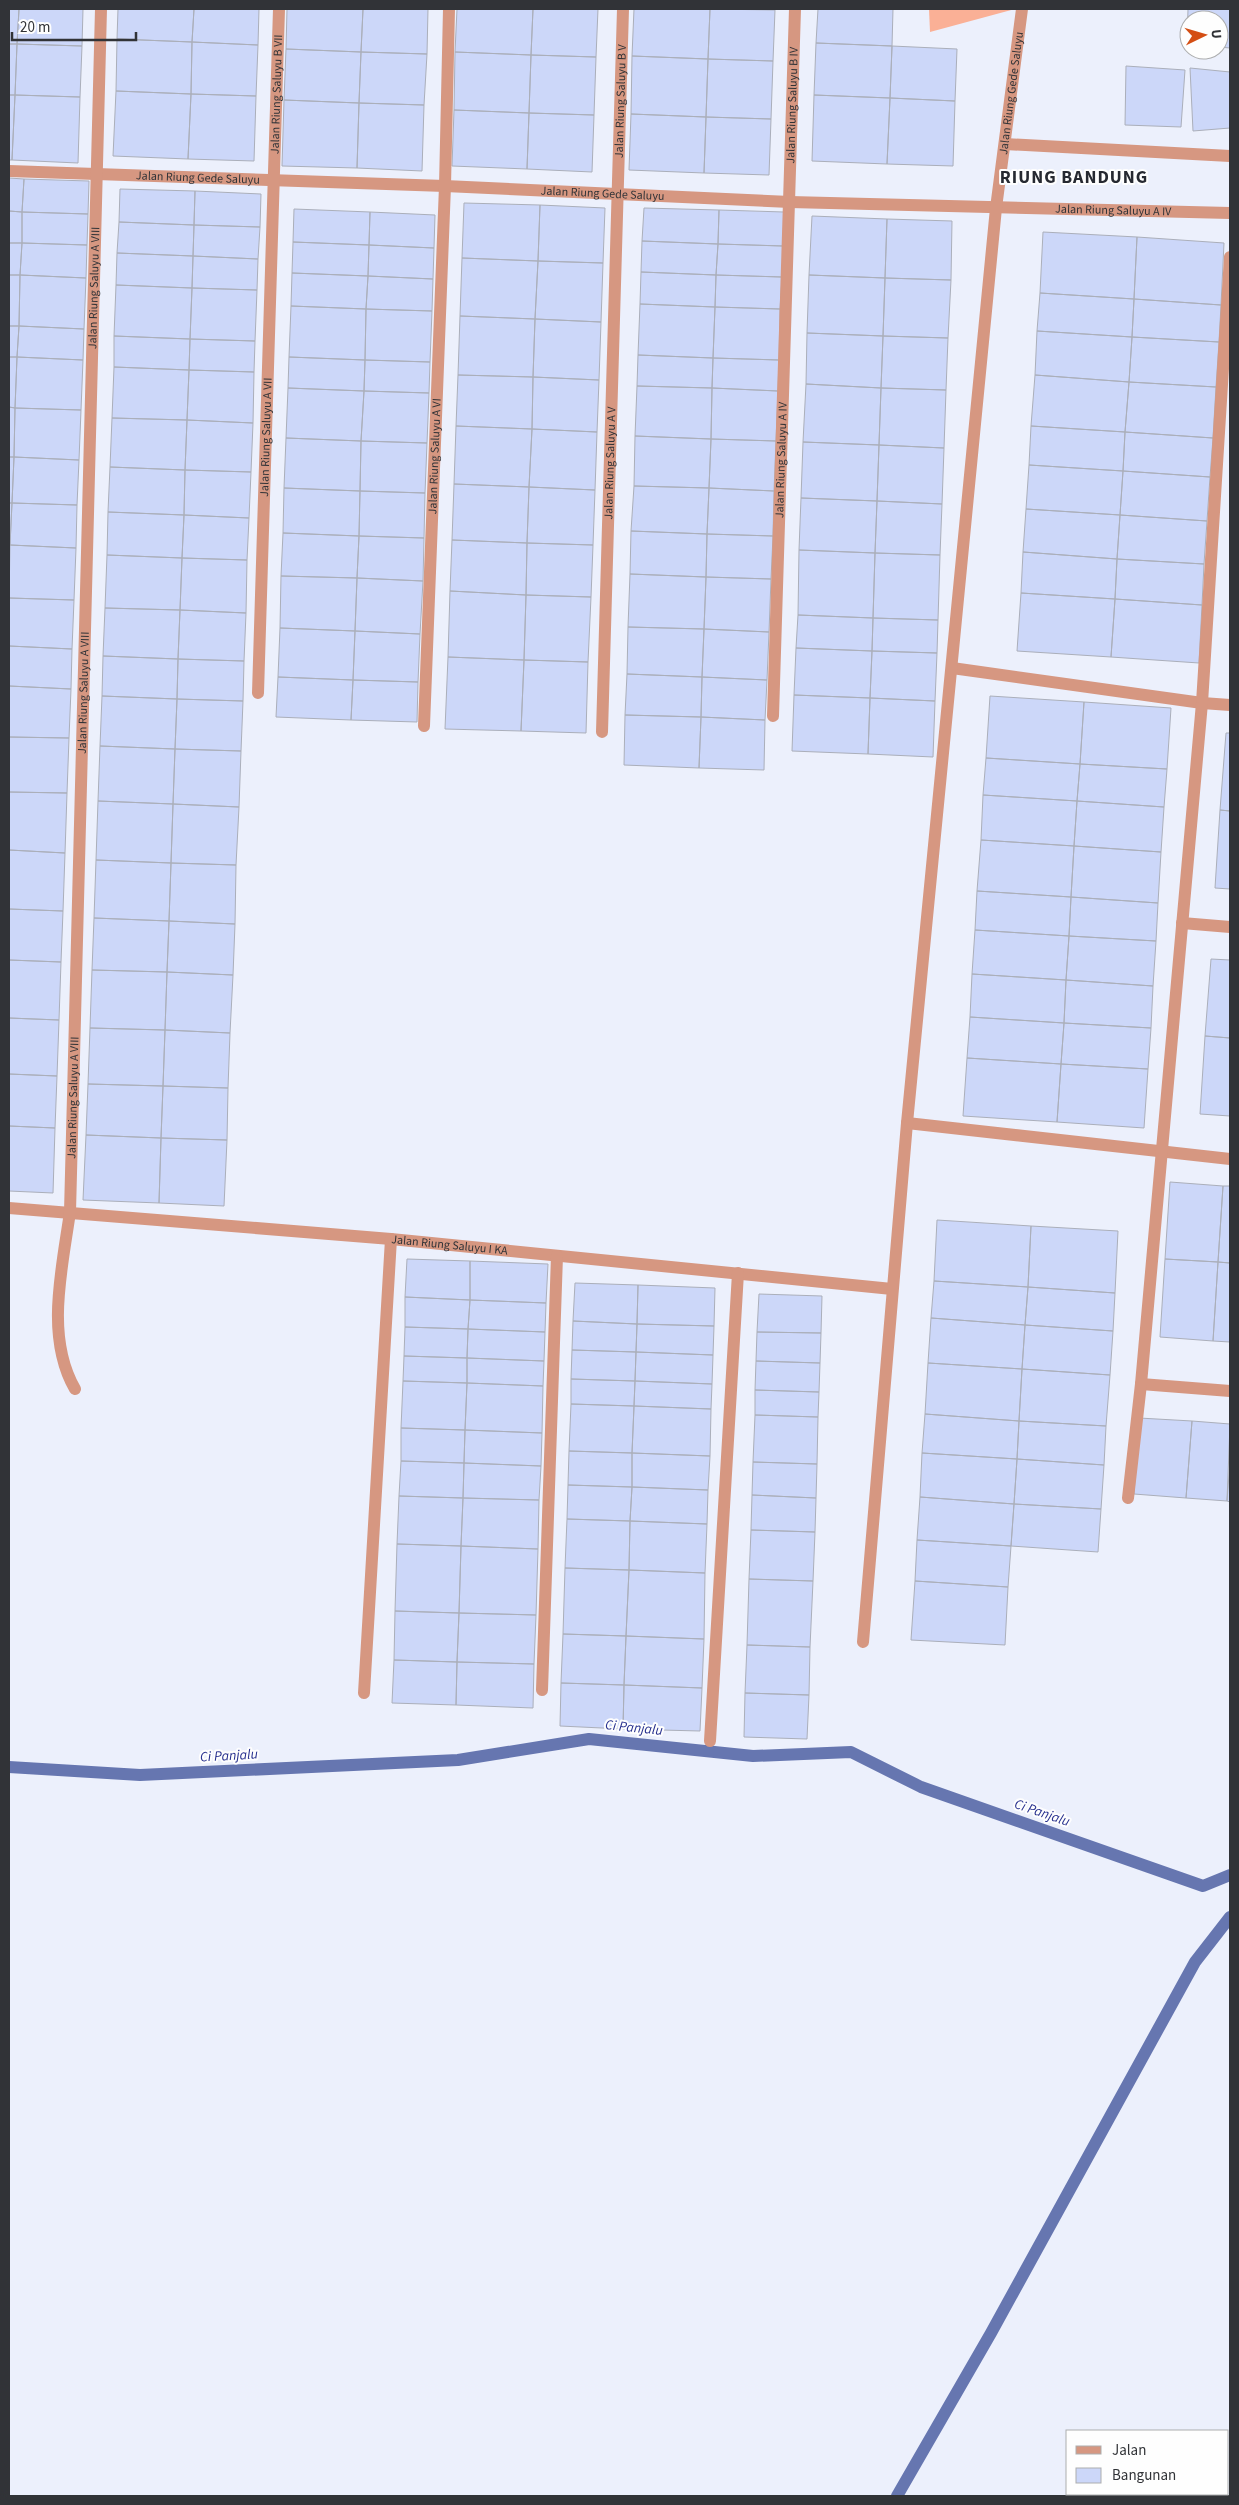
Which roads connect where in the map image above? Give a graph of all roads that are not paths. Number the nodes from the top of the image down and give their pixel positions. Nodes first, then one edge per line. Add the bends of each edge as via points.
1 (101, 9) edge
2 (279, 9) edge
3 (449, 9) edge
4 (623, 9) edge
5 (795, 9) edge
6 (1022, 9) edge
7 (1005, 144) junction
8 (1230, 156) edge
9 (9, 171) edge
10 (95, 174) junction
11 (275, 180) junction
12 (445, 186) junction
13 (618, 193) junction
14 (790, 202) junction
15 (996, 208) junction
16 (1230, 213) edge
17 (1230, 257) edge
18 (1224, 467) edge
19 (952, 668) junction
20 (258, 693) dead end
21 (1202, 703) junction
22 (1230, 704) edge
23 (774, 716) dead end
24 (424, 726) dead end
25 (602, 732) dead end
26 (1182, 923) junction
27 (1230, 926) edge
28 (907, 1123) junction
29 (1162, 1152) junction
30 (1230, 1160) edge
31 (9, 1208) edge
32 (70, 1212) junction
33 (391, 1239) junction
34 (557, 1256) junction
35 (738, 1274) junction
36 (892, 1289) junction
37 (1141, 1384) junction
38 (75, 1389) dead end
39 (1230, 1391) edge
40 (1128, 1498) dead end
41 (863, 1642) dead end
42 (542, 1690) dead end
43 (364, 1693) dead end
44 (710, 1741) dead end

1 - 10 street, Jalan Riung Saluyu A VIII
2 - 11 street, Jalan Riung Saluyu B VII
3 - 12 street
4 - 13 street, Jalan Riung Saluyu B V
5 - 14 street, Jalan Riung Saluyu B IV
6 - 7 street, Jalan Riung Gede Saluyu
7 - 8 street
7 - 15 street, Jalan Riung Gede Saluyu
9 - 10 street, Jalan Riung Gede Saluyu
10 - 11 street, Jalan Riung Gede Saluyu
10 - 32 street, Jalan Riung Saluyu A VIII
11 - 12 street, Jalan Riung Gede Saluyu
11 - 20 street, Jalan Riung Saluyu A VII
12 - 13 street, Jalan Riung Gede Saluyu
12 - 24 street, Jalan Riung Saluyu A VI
13 - 14 street, Jalan Riung Gede Saluyu
13 - 25 street, Jalan Riung Saluyu A V
14 - 15 street, Jalan Riung Gede Saluyu
14 - 23 street, Jalan Riung Saluyu A IV
15 - 16 street, Jalan Riung Saluyu A IV
15 - 19 street
17 - 18 street
18 - 21 street
19 - 21 street
19 - 28 street
21 - 22 street
21 - 26 street
26 - 27 street
26 - 29 street
28 - 29 street
28 - 36 street
29 - 30 street
29 - 37 street
31 - 32 street, Jalan Riung Saluyu I KA
32 - 33 street, Jalan Riung Saluyu I KA
32 - 38 street, Jalan Riung Saluyu A VIII via 59,1292 60,1353 65,1372
33 - 34 street, Jalan Riung Saluyu I KA
33 - 43 street
34 - 35 street, Jalan Riung Saluyu I KA
34 - 42 street
35 - 36 street, Jalan Riung Saluyu I KA
35 - 44 street
36 - 41 street
37 - 39 street
37 - 40 street

